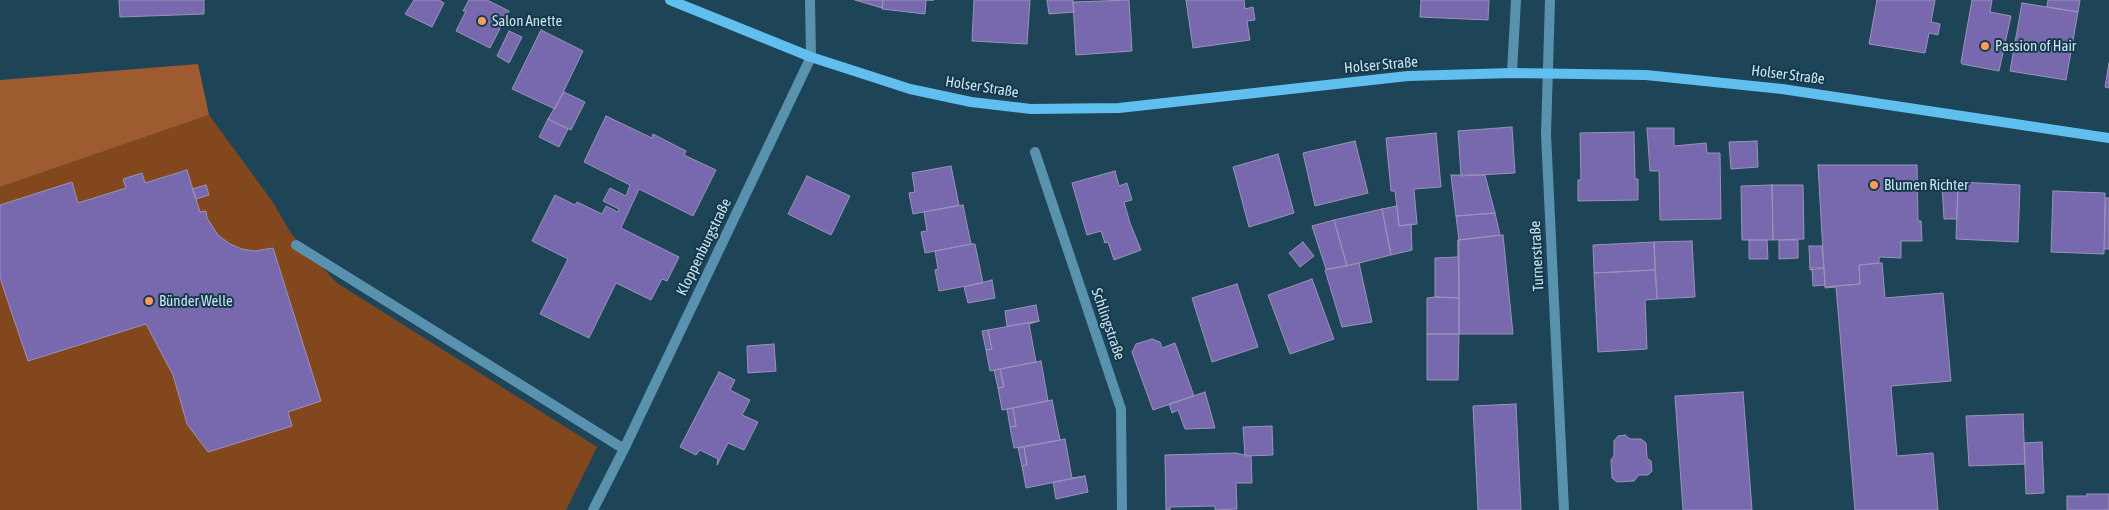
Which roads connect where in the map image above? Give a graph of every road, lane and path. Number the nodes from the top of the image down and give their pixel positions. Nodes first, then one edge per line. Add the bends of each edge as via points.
1 (670, 0) edge
2 (810, 0) edge
3 (1516, 0) edge
4 (1550, 0) edge
5 (811, 57) junction
6 (1512, 73) junction
7 (1547, 73) junction
8 (2109, 138) edge
9 (1035, 152) dead end
10 (296, 246) dead end
11 (624, 449) junction
12 (593, 510) edge
13 (1122, 510) edge
14 (1564, 510) edge

1 - 5 main road, Holser Straße
2 - 5 street
3 - 6 street
4 - 7 street, Turnerstraße
5 - 6 main road, Holser Straße via 910,89 971,102 1031,109 1119,108 1408,76
5 - 11 street, Kloppenburgstraße
6 - 7 main road, Holser Straße
7 - 8 main road, Holser Straße via 1646,75 1782,89
7 - 14 street, Turnerstraße via 1546,134
9 - 13 street, Schlingstraße via 1121,409
10 - 11 street
11 - 12 street, Kloppenburgstraße

